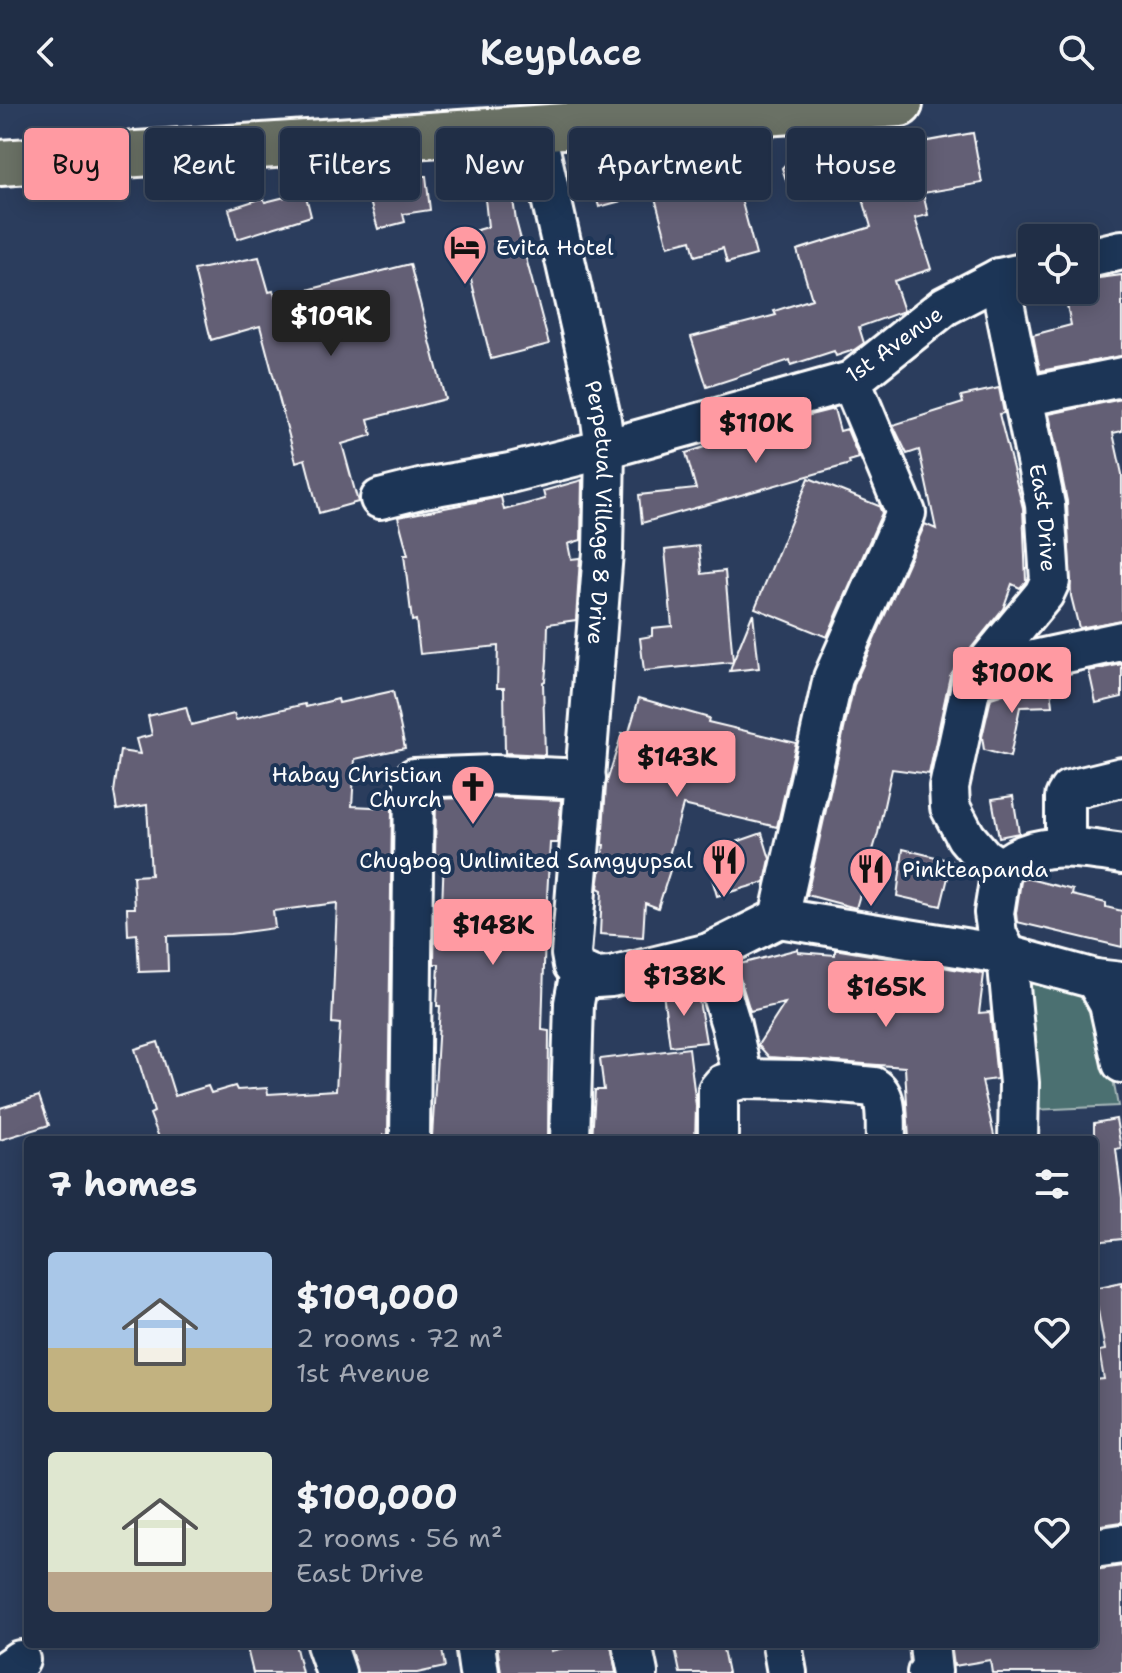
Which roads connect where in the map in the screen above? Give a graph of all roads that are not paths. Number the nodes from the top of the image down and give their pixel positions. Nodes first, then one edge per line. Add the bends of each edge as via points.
1 (900, 104) edge
2 (658, 112) edge
3 (535, 128) edge
4 (436, 134) edge
5 (0, 163) edge
6 (551, 200) edge
7 (1122, 250) edge
8 (1098, 256) edge
9 (1016, 275) edge
10 (1122, 377) edge
11 (851, 381) junction
12 (1023, 397) junction
13 (605, 449) junction
14 (380, 499) dead end
15 (1122, 641) edge
16 (972, 681) junction
17 (1122, 777) edge
18 (586, 779) junction
19 (1065, 846) junction
20 (1122, 854) edge
21 (1001, 869) junction
22 (779, 918) junction
23 (709, 953) junction
24 (1007, 955) junction
25 (580, 971) junction
26 (1108, 980) edge
27 (1122, 1063) edge
28 (743, 1079) junction
29 (410, 1136) edge
30 (570, 1136) edge
31 (718, 1136) edge
32 (886, 1136) edge
33 (1018, 1136) edge
34 (1122, 1544) edge
35 (1098, 1547) edge
36 (327, 1648) edge
37 (476, 1648) edge
38 (633, 1648) edge
39 (783, 1648) edge
40 (929, 1648) edge
41 (336, 1673) edge
42 (479, 1673) edge
43 (638, 1673) edge
44 (787, 1673) edge
45 (927, 1673) edge

1 - 2 main road
2 - 3 main road
4 - 5 main road
6 - 13 street, Perpetual Village 8 Drive
7 - 8 street
9 - 11 street, 1st Avenue via 945,306
9 - 12 street, East Drive
10 - 12 street
11 - 13 street, 1st Avenue
11 - 22 street via 906,513 833,678
12 - 16 street, East Drive via 1045,505 1050,581
13 - 14 street, 1st Avenue
13 - 18 street, Perpetual Village 8 Drive
15 - 16 street via 1029,661
16 - 21 street, East Drive via 953,760 950,807 974,847
17 - 19 street via 1069,790
18 - 25 street, Perpetual Village 8 Drive via 571,954
18 - 29 street via 414,778
19 - 20 street
19 - 21 street via 1025,853
21 - 24 street via 994,913
22 - 23 street
22 - 24 street
23 - 25 street via 611,977
23 - 28 street
24 - 26 street
24 - 33 street via 1019,1083
25 - 30 street, Perpetual Village 8 Drive via 574,1003
26 - 27 street
28 - 31 street via 718,1090
28 - 32 street via 874,1087 884,1099
34 - 35 street
36 - 41 street
37 - 42 street
38 - 43 street
39 - 44 street
40 - 45 street via 932,1672

